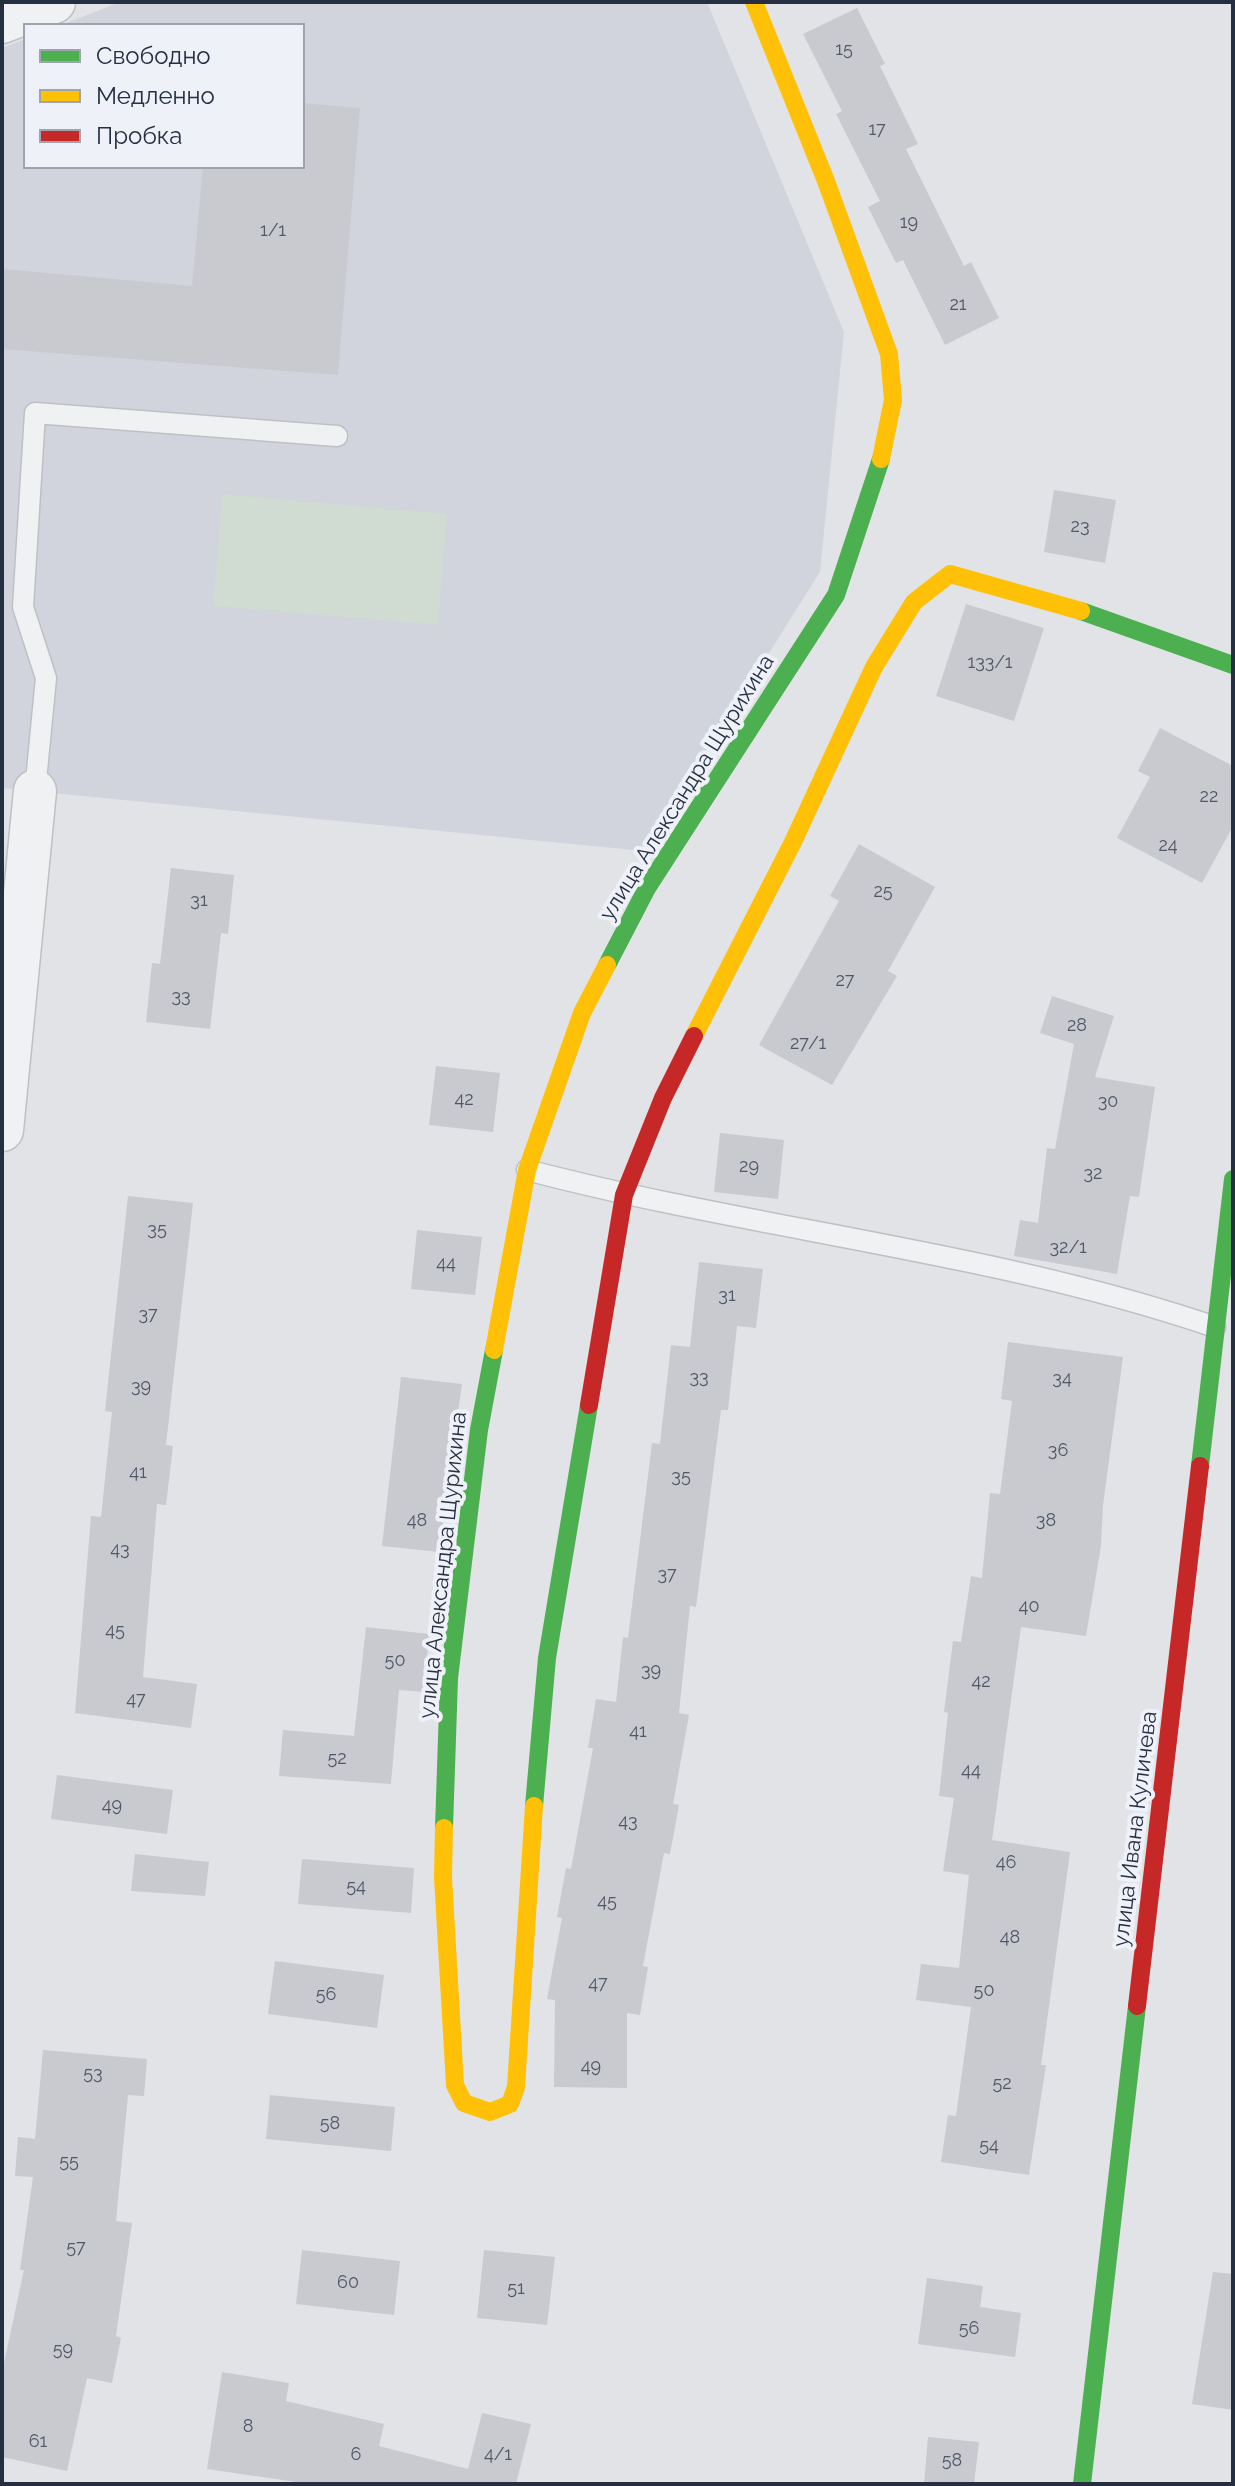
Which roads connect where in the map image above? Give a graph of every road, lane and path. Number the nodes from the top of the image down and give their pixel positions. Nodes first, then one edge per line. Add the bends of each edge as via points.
1 (54, 2) edge
2 (754, 2) edge
3 (2, 22) edge
4 (337, 436) dead end
5 (1233, 665) edge
6 (35, 791) joint
7 (4, 1081) edge
8 (2, 1130) edge
9 (527, 1170) junction
10 (1233, 1179) edge
11 (624, 1195) junction
12 (1224, 1328) edge
13 (1082, 2484) edge

1 - 3 street
2 - 9 street, улица Александра Щурихина via 889,354 893,400 877,480 836,595 647,888 582,1013
4 - 6 lane via 35,413 23,607 46,678
5 - 11 street, улица Александра Щурихина via 1079,610 950,574 914,602 874,667 793,842 663,1098
6 - 7 street
7 - 8 street
9 - 11 lane
9 - 11 street, улица Александра Щурихина via 479,1430 449,1678 443,1877 455,2085 464,2103 490,2112 510,2104 516,2087 547,1658
10 - 12 street, улица Ивана Куличева
11 - 12 lane via 1058,1279
12 - 13 street, улица Ивана Куличева

